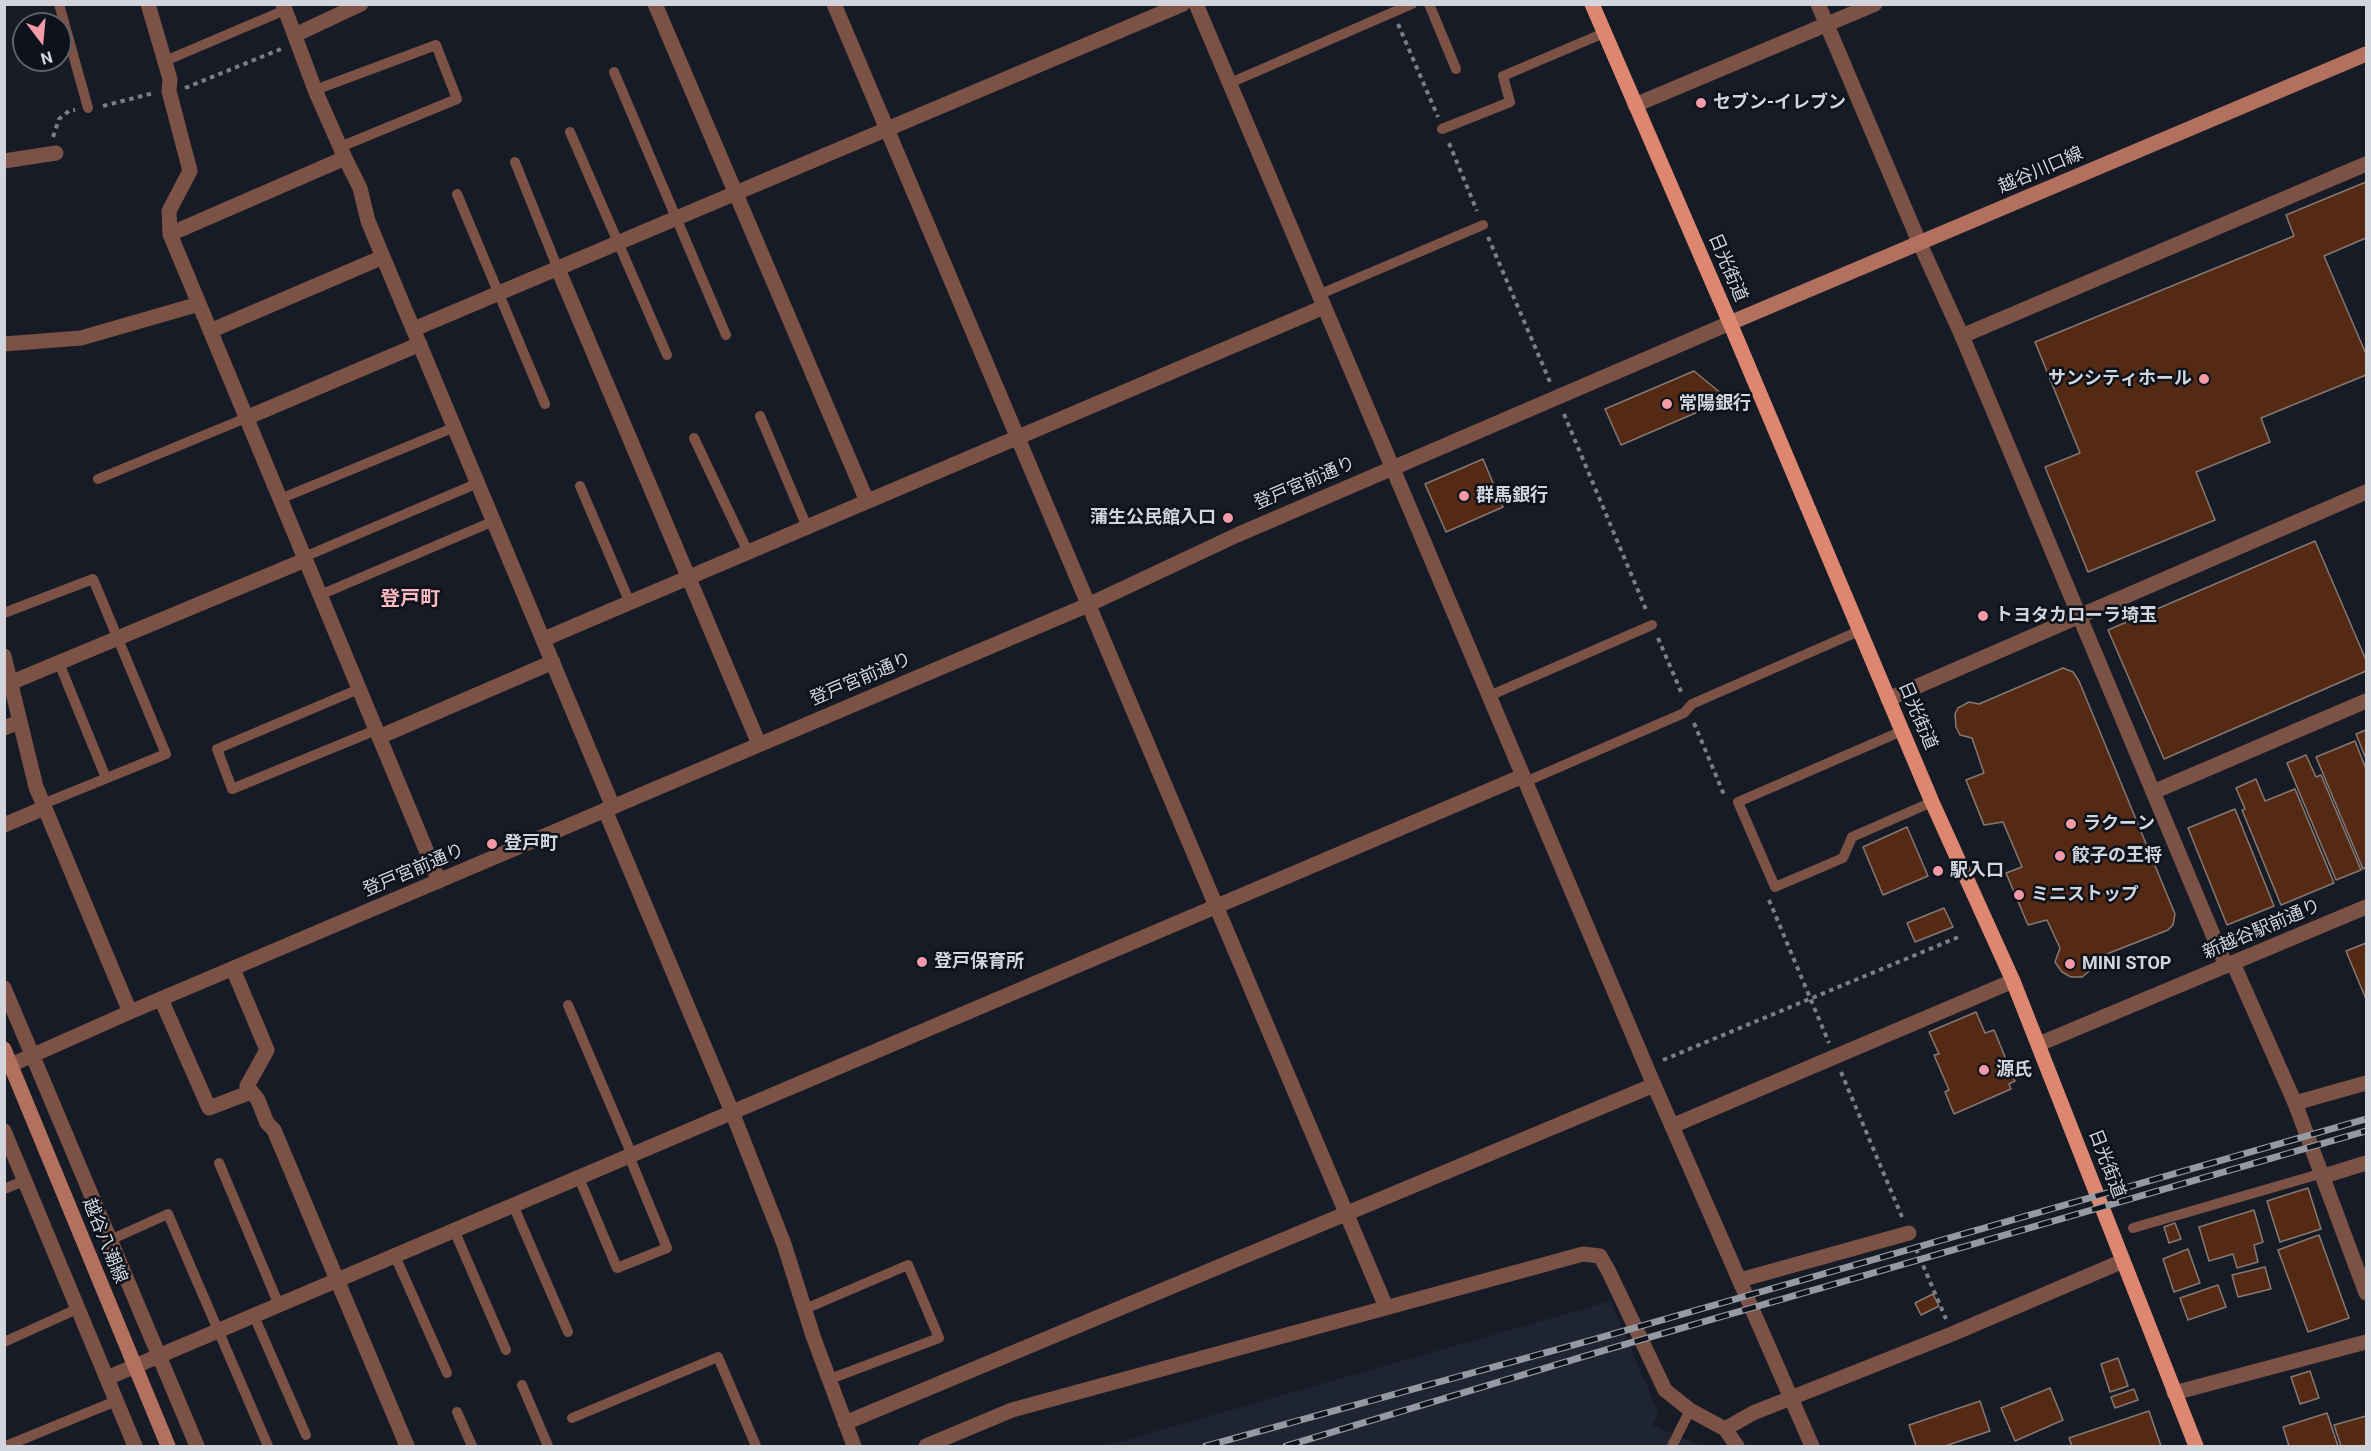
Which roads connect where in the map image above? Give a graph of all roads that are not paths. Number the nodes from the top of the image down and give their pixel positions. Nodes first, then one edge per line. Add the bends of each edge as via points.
1 (58, 4) edge
2 (148, 4) edge
3 (361, 4) edge
4 (655, 4) edge
5 (834, 4) edge
6 (1183, 4) edge
7 (1196, 4) edge
8 (1412, 4) edge
9 (1429, 4) edge
10 (1592, 4) edge
11 (1818, 4) edge
12 (1875, 4) edge
13 (284, 7) edge
14 (1826, 24) junction
15 (1604, 33) junction
16 (296, 34) junction
17 (2367, 54) edge
18 (165, 61) junction
19 (1456, 69) dead end
20 (614, 72) dead end
21 (1230, 83) junction
22 (315, 90) junction
23 (1635, 105) junction
24 (88, 108) dead end
25 (1443, 129) road end
26 (886, 130) junction
27 (570, 132) dead end
28 (56, 153) dead end
29 (342, 153) junction
30 (4, 161) edge
31 (515, 162) dead end
32 (2367, 164) edge
33 (457, 194) dead end
34 (735, 194) junction
35 (676, 219) junction
36 (1484, 225) road end
37 (170, 234) junction
38 (617, 244) junction
39 (1920, 244) junction
40 (382, 257) junction
41 (558, 269) junction
42 (499, 294) junction
43 (1321, 301) junction
44 (199, 304) junction
45 (1730, 323) junction
46 (210, 331) junction
47 (726, 335) dead end
48 (1962, 336) junction
49 (417, 337) junction
50 (4, 344) edge
51 (667, 356) dead end
52 (545, 404) dead end
53 (760, 416) dead end
54 (246, 418) junction
55 (455, 427) junction
56 (694, 438) dead end
57 (1017, 438) junction
58 (1393, 468) junction
59 (98, 479) dead end
60 (478, 483) junction
61 (580, 486) dead end
62 (2367, 492) edge
63 (280, 499) junction
64 (867, 501) junction
65 (494, 521) junction
66 (807, 527) junction
67 (748, 552) junction
68 (305, 559) junction
69 (688, 578) junction
70 (320, 595) junction
71 (630, 603) junction
72 (1088, 605) junction
73 (4, 613) edge
74 (2080, 617) junction
75 (1652, 625) dead end
76 (1859, 631) junction
77 (117, 639) junction
78 (544, 639) junction
79 (4, 656) edge
80 (553, 662) junction
81 (59, 663) junction
82 (10, 683) junction
83 (359, 689) junction
84 (1489, 696) junction
85 (1888, 699) junction
86 (2367, 701) edge
87 (12, 725) edge
88 (1902, 731) junction
89 (377, 734) junction
90 (759, 744) junction
91 (106, 778) junction
92 (1524, 779) junction
93 (2152, 792) junction
94 (1932, 802) junction
95 (44, 806) junction
96 (609, 809) junction
97 (4, 825) edge
98 (439, 881) junction
99 (1216, 906) junction
100 (2367, 907) edge
101 (2230, 965) junction
102 (233, 969) junction
103 (2013, 981) junction
104 (4, 988) edge
105 (162, 999) junction
106 (568, 1005) dead end
107 (130, 1012) junction
108 (2038, 1044) junction
109 (4, 1049) edge
110 (33, 1055) junction
111 (4, 1068) edge
112 (2367, 1083) edge
113 (1654, 1085) junction
114 (251, 1092) junction
115 (2295, 1103) junction
116 (732, 1112) junction
117 (1672, 1126) junction
118 (4, 1131) edge
119 (630, 1156) junction
120 (219, 1163) dead end
121 (2367, 1163) edge
122 (2323, 1175) junction
123 (579, 1178) junction
124 (24, 1181) junction
125 (4, 1189) edge
126 (513, 1205) junction
127 (1346, 1213) junction
128 (2133, 1228) dead end
129 (454, 1230) junction
130 (1909, 1233) dead end
131 (110, 1240) junction
132 (395, 1256) junction
133 (2123, 1262) junction
134 (337, 1280) junction
135 (1740, 1280) junction
136 (2367, 1293) edge
137 (279, 1305) junction
138 (1386, 1307) junction
139 (77, 1309) junction
140 (805, 1309) junction
141 (254, 1316) junction
142 (218, 1331) junction
143 (568, 1332) dead end
144 (4, 1342) edge
145 (2367, 1342) edge
146 (506, 1350) dead end
147 (158, 1356) junction
148 (447, 1373) dead end
149 (107, 1378) junction
150 (831, 1379) junction
151 (522, 1385) dead end
152 (2174, 1393) junction
153 (1792, 1398) junction
154 (116, 1401) junction
155 (1690, 1410) junction
156 (457, 1412) dead end
157 (572, 1418) dead end
158 (845, 1423) junction
159 (1725, 1429) junction
160 (306, 1435) dead end
161 (6, 1446) edge
162 (135, 1446) edge
163 (168, 1446) edge
164 (197, 1446) edge
165 (268, 1446) edge
166 (407, 1446) edge
167 (472, 1446) edge
168 (548, 1446) edge
169 (756, 1446) edge
170 (854, 1446) edge
171 (926, 1446) edge
172 (1672, 1446) edge
173 (1737, 1446) edge
174 (1812, 1446) edge
175 (2196, 1446) edge

1 - 24 lane
2 - 18 street
3 - 16 street
4 - 34 street
5 - 26 street
6 - 26 street
7 - 21 street
8 - 21 lane
9 - 19 lane
10 - 15 main road, 日光街道
11 - 14 street
12 - 14 street
13 - 16 street
13 - 18 lane
14 - 23 street
14 - 39 street
15 - 23 main road, 日光街道
15 - 25 lane via 1503,76 1510,102
16 - 22 street
17 - 39 main road, 越谷川口線
18 - 37 street via 190,171 169,211
20 - 35 lane
21 - 43 street
22 - 29 street
22 - 29 lane via 436,45 457,99
23 - 45 main road, 日光街道
26 - 34 street
26 - 57 street
27 - 38 lane
28 - 30 street
29 - 37 street
29 - 40 street via 360,188
31 - 41 lane
32 - 48 street
33 - 42 lane
34 - 35 street
34 - 64 street
35 - 38 street
35 - 47 lane
36 - 43 lane
37 - 44 street
38 - 41 street
38 - 51 lane
39 - 45 main road, 越谷川口線
39 - 48 street
40 - 46 street
40 - 49 street
41 - 42 street
41 - 69 street
42 - 49 street
42 - 52 lane
43 - 57 street
43 - 58 street
44 - 46 street
44 - 50 street via 81,338
45 - 58 street, 登戸宮前通り
45 - 76 main road, 日光街道
46 - 54 street
48 - 74 street
49 - 54 street
49 - 55 street
53 - 66 lane
54 - 59 lane
54 - 63 street
55 - 60 street
55 - 63 lane
56 - 67 lane
57 - 64 street
57 - 72 street
58 - 72 street, 登戸宮前通り via 1161,568
58 - 84 street
60 - 65 street
60 - 68 lane
61 - 71 lane
62 - 74 street
63 - 68 street
64 - 66 street
65 - 70 lane
65 - 78 street
66 - 67 street
67 - 69 street
68 - 70 street
68 - 77 street
69 - 71 street
69 - 90 street
70 - 83 street
71 - 78 street
72 - 90 street, 登戸宮前通り
72 - 99 street
73 - 77 lane via 93,579
74 - 85 street
74 - 93 street
75 - 84 lane
76 - 85 main road, 日光街道
76 - 92 lane via 1692,704 1684,713
77 - 81 street
77 - 91 lane via 166,753
78 - 80 street
79 - 82 street
80 - 89 street
80 - 96 street
81 - 82 street
81 - 91 lane
82 - 87 street
83 - 89 street
83 - 89 lane via 217,749 231,789
84 - 92 street
85 - 88 main road, 日光街道
86 - 93 street
87 - 95 street
88 - 94 main road, 日光街道
88 - 94 lane via 1738,802 1775,887 1843,858 1852,837
89 - 98 street
90 - 96 street, 登戸宮前通り
91 - 95 lane
92 - 99 street
92 - 113 street
93 - 101 street
94 - 103 main road, 日光街道
95 - 97 street
95 - 107 street
96 - 98 street, 登戸宮前通り
96 - 116 street
98 - 102 street, 登戸宮前通り
99 - 116 street
99 - 127 street
100 - 101 street, 新越谷駅前通り
101 - 108 street, 新越谷駅前通り
101 - 115 street
102 - 105 street, 登戸宮前通り
102 - 114 street via 267,1050 247,1086
103 - 108 main road, 日光街道
103 - 117 street
104 - 110 street
105 - 107 street, 登戸宮前通り
105 - 114 street via 209,1108
106 - 119 lane
107 - 110 street, 登戸宮前通り
108 - 133 main road, 日光街道
109 - 163 main road, 越谷八潮線, bridge
110 - 111 street, 登戸宮前通り
110 - 131 street
112 - 115 street
113 - 117 street
113 - 127 street
114 - 134 street via 274,1130
115 - 122 street
116 - 119 street
116 - 140 street
117 - 135 street
118 - 124 street
119 - 123 street
119 - 123 lane via 667,1248 617,1268
120 - 137 lane
121 - 122 street
122 - 128 lane
122 - 136 street
123 - 126 street
124 - 125 lane
124 - 139 street
126 - 129 street
126 - 143 lane
127 - 138 street
127 - 158 street
129 - 132 street
129 - 146 lane
130 - 135 street
131 - 142 lane via 168,1214
131 - 147 street
132 - 134 street
132 - 148 lane
133 - 152 main road, 日光街道
133 - 153 street
134 - 137 street
134 - 166 street
135 - 153 street
137 - 141 street
138 - 155 street via 1583,1254 1600,1256 1665,1390
138 - 171 street via 1012,1410
139 - 144 lane
139 - 149 street
140 - 150 street
140 - 150 lane via 908,1265 939,1338
141 - 142 street
141 - 160 lane
142 - 147 street
142 - 165 lane
145 - 152 street
147 - 149 street
147 - 164 street
149 - 154 street
150 - 158 street
151 - 168 lane
152 - 175 main road, 日光街道
153 - 159 street
153 - 174 street
154 - 161 lane
154 - 162 street
155 - 159 street
155 - 172 lane
156 - 167 lane
157 - 169 lane via 718,1357
158 - 170 street
159 - 173 street

